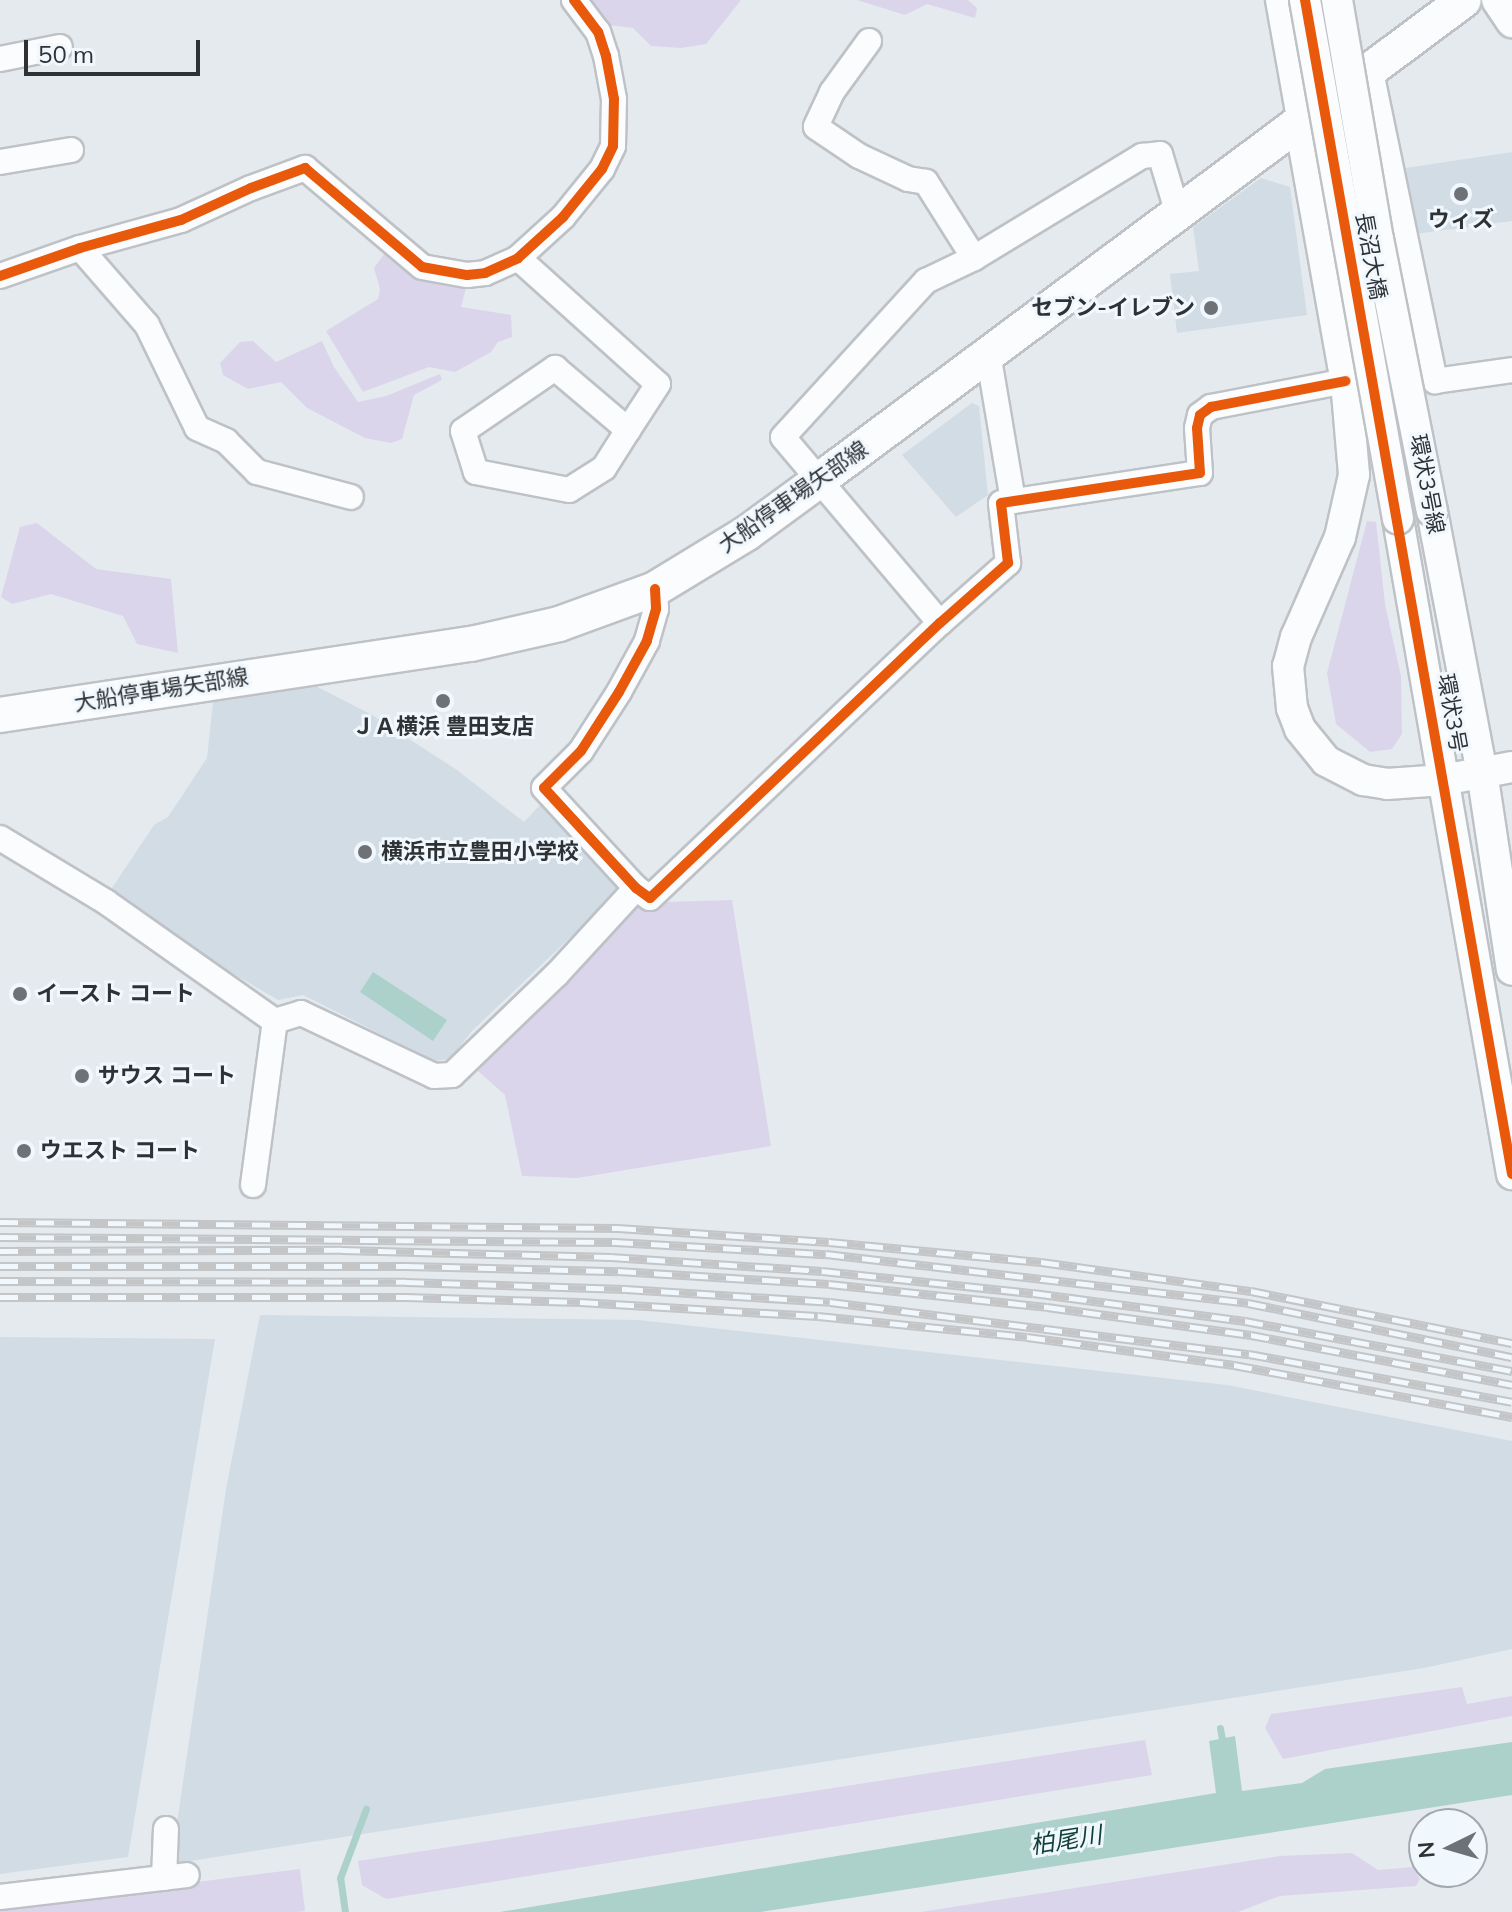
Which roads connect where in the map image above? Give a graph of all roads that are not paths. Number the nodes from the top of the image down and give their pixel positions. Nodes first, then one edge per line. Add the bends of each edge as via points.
1 (574, 0) edge
2 (1278, 0) edge
3 (1305, 0) edge
4 (1337, 0) edge
5 (1464, 0) edge
6 (1497, 0) edge
7 (1512, 22) edge
8 (869, 41) dead end
9 (60, 47) dead end
10 (0, 59) edge
11 (1370, 67) junction
12 (1300, 124) junction
13 (71, 150) dead end
14 (0, 162) edge
15 (1178, 214) junction
16 (80, 248) junction
17 (518, 258) junction
18 (974, 258) junction
19 (0, 276) edge
20 (988, 353) junction
21 (1512, 370) edge
22 (1346, 381) junction
23 (628, 430) junction
24 (818, 481) junction
25 (351, 497) dead end
26 (1013, 501) junction
27 (1398, 519) joint
28 (655, 589) junction
29 (940, 623) junction
30 (0, 715) edge
31 (1497, 769) edge
32 (1443, 780) junction
33 (0, 838) edge
34 (636, 888) junction
35 (1512, 970) edge
36 (275, 1021) junction
37 (1512, 1174) edge
38 (253, 1185) dead end
39 (166, 1829) dead end
40 (0, 1897) edge

1 - 17 street via 598,32 606,56 614,99 613,146 602,169 563,217
2 - 12 street
3 - 27 street, 長沼大橋, bridge
4 - 31 street, 環状3号線, bridge via 1432,511
5 - 11 main road, 大船停車場矢部線
6 - 7 street
8 - 18 street via 832,92 816,127 859,156 926,182
9 - 10 street
11 - 12 main road, 大船停車場矢部線
11 - 21 street via 1435,381
12 - 15 main road, 大船停車場矢部線
12 - 22 street
13 - 14 street
15 - 18 street via 1160,154 1142,156
15 - 20 main road, 大船停車場矢部線
16 - 17 street via 181,220 305,168 422,267 467,275
16 - 19 street
16 - 25 street via 147,325 197,428 226,441 257,472
17 - 23 street via 658,384
18 - 24 street via 926,281 783,437
20 - 24 main road, 大船停車場矢部線
20 - 26 street
22 - 26 street via 1211,407 1200,415 1197,428 1200,473
22 - 32 street via 1353,442 1349,507 1296,637 1288,666 1292,708 1309,743 1343,773 1387,784
23 - 23 street via 604,468 569,490 476,472 463,431 555,368
24 - 28 main road, 大船停車場矢部線 via 747,533
24 - 29 street
26 - 29 street via 1001,503 1008,563
27 - 32 street, 環状3号
28 - 30 main road, 大船停車場矢部線 via 559,624 471,644
28 - 34 street via 656,609 647,641 619,692 581,751 544,788
29 - 34 street via 650,898
31 - 32 street
31 - 35 street, 環状3号線
32 - 37 street, 環状3号
33 - 36 street via 106,902
34 - 36 street via 557,974 452,1075 434,1076 301,1013
36 - 38 street
39 - 40 street via 176,1877

